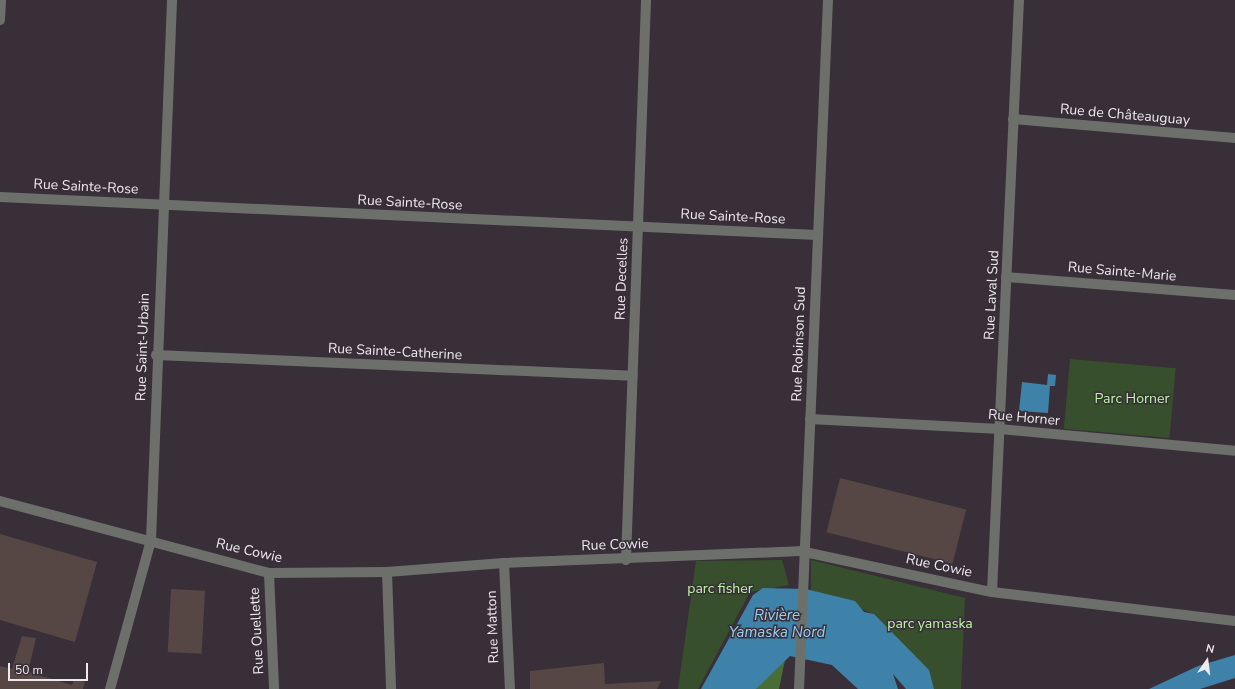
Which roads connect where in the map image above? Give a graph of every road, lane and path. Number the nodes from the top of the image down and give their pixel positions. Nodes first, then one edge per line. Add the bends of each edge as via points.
1 (1, 0) edge
2 (172, 0) edge
3 (646, 0) edge
4 (828, 0) edge
5 (1018, 0) edge
6 (0, 20) edge
7 (1013, 119) junction
8 (1235, 138) edge
9 (0, 197) edge
10 (163, 206) junction
11 (638, 227) junction
12 (818, 235) junction
13 (1006, 277) junction
14 (1235, 295) edge
15 (156, 355) junction
16 (633, 376) junction
17 (810, 419) junction
18 (1000, 430) junction
19 (1235, 451) edge
20 (0, 501) edge
21 (151, 540) junction
22 (804, 551) junction
23 (626, 560) junction
24 (504, 563) junction
25 (269, 572) junction
26 (387, 572) junction
27 (992, 592) junction
28 (1235, 621) edge
29 (110, 689) edge
30 (274, 689) edge
31 (391, 689) edge
32 (510, 689) edge
33 (798, 689) edge

1 - 6 street
2 - 10 street, Rue Saint-Urbain
3 - 11 street, Rue Decelles
4 - 12 street, Rue Robinson Sud
5 - 7 street, Rue Laval Sud
7 - 8 street, Rue de Châteauguay
7 - 13 street, Rue Laval Sud
9 - 10 street, Rue Sainte-Rose
10 - 11 street, Rue Sainte-Rose
10 - 15 street, Rue Saint-Urbain
11 - 12 street, Rue Sainte-Rose
11 - 16 street, Rue Decelles
12 - 17 street, Rue Robinson Sud
13 - 14 street, Rue Sainte-Marie
13 - 18 street, Rue Laval Sud
15 - 16 street, Rue Sainte-Catherine
15 - 21 street, Rue Saint-Urbain
16 - 23 street, Rue Decelles
17 - 18 street, Rue Horner
17 - 22 street, Rue Robinson Sud
18 - 19 street, Rue Horner
18 - 27 street, Rue Laval Sud
20 - 21 street, Rue Cowie
21 - 25 street, Rue Cowie
21 - 29 street, Rue Saint-Urbain
22 - 23 street, Rue Cowie via 777,550
22 - 27 street, Rue Cowie
22 - 33 street, Rue Robinson Sud
23 - 24 street, Rue Cowie
24 - 26 street, Rue Cowie
24 - 32 street, Rue Matton
25 - 26 street, Rue Cowie
25 - 30 street, Rue Ouellette
26 - 31 street
27 - 28 street, Rue Cowie

